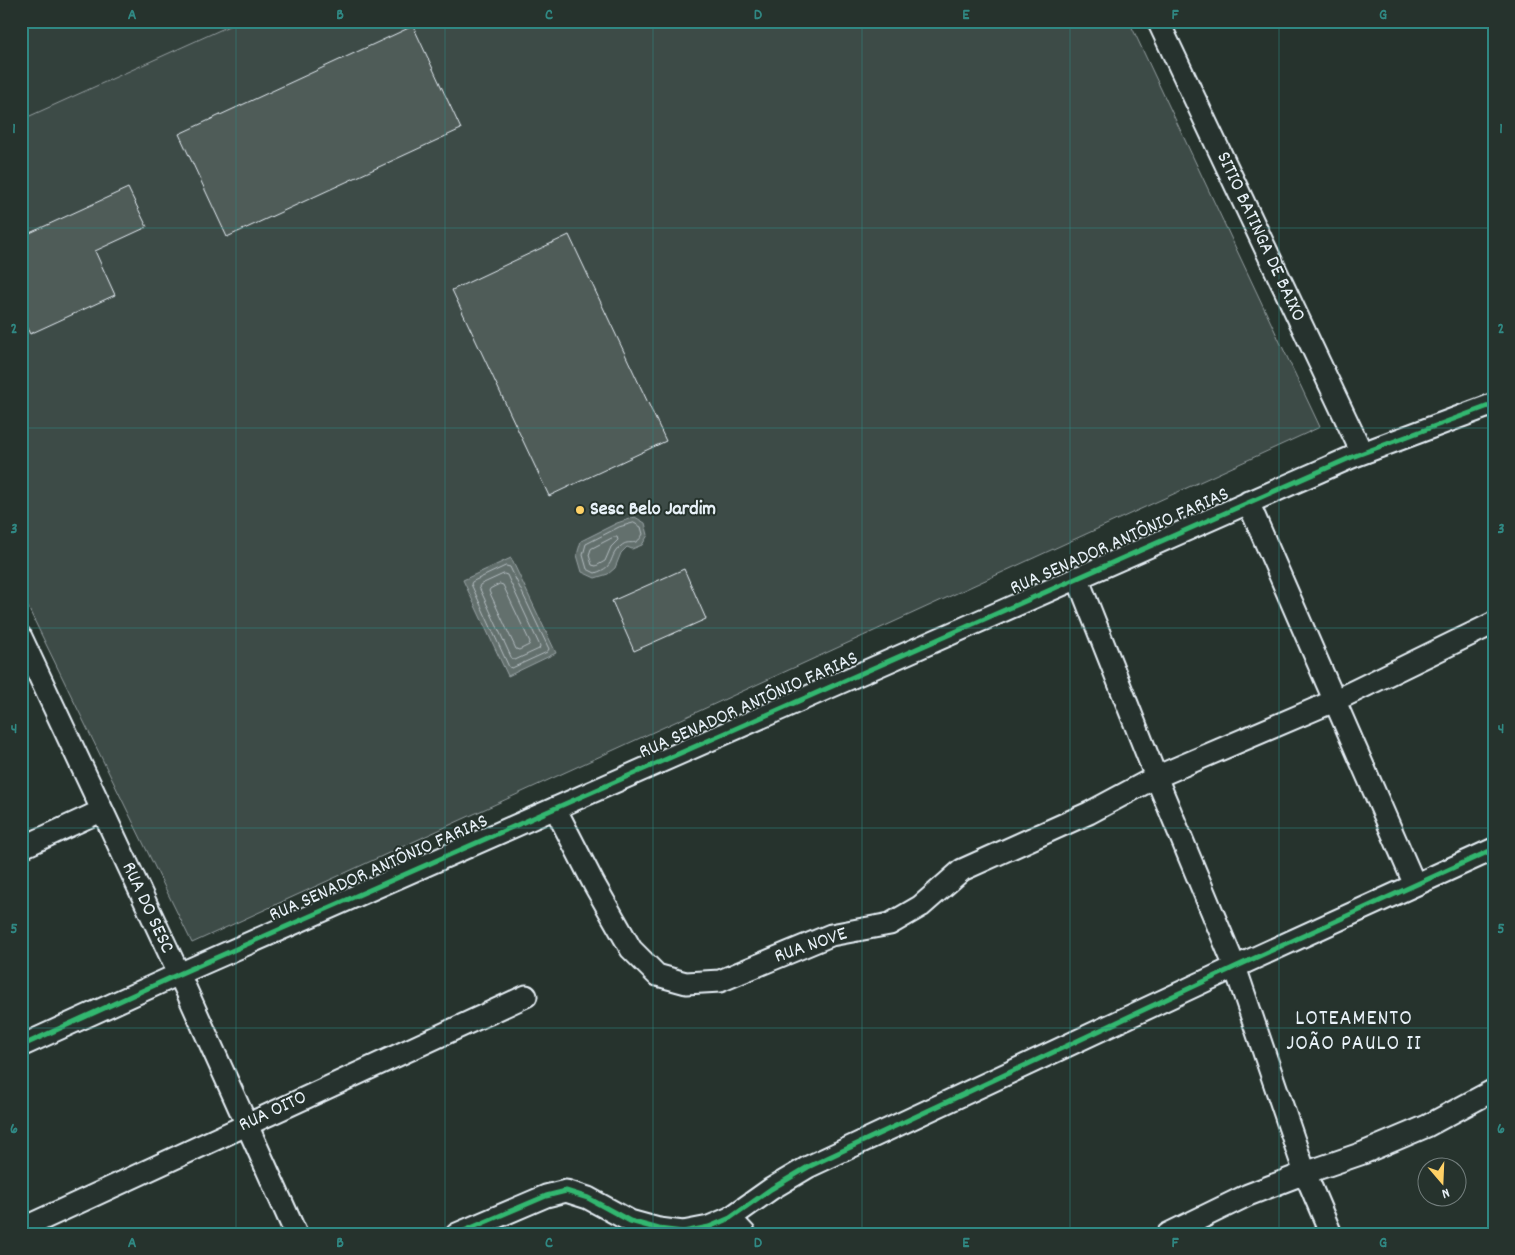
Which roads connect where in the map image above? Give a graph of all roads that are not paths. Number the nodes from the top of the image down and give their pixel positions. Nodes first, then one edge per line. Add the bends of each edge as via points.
1 (1158, 21) edge
2 (1494, 404) edge
3 (1362, 453) junction
4 (1248, 502) junction
5 (1077, 577) junction
6 (1494, 623) edge
7 (24, 650) edge
8 (1334, 701) junction
9 (1156, 777) junction
10 (555, 808) junction
11 (102, 810) junction
12 (21, 848) edge
13 (1494, 849) edge
14 (1415, 885) junction
15 (1235, 967) junction
16 (179, 974) junction
17 (526, 996) dead end
18 (21, 1046) edge
19 (1494, 1090) edge
20 (246, 1124) junction
21 (1306, 1173) junction
22 (730, 1218) junction
23 (21, 1229) edge
24 (296, 1234) edge
25 (457, 1234) edge
26 (744, 1234) edge
27 (1168, 1234) edge
28 (1331, 1234) edge

1 - 3 street, SITIO BATINGA DE BAIXO
2 - 3 street, RUA SENADOR ANTÔNIO FARIAS
3 - 4 street, RUA SENADOR ANTÔNIO FARIAS
4 - 5 street, RUA SENADOR ANTÔNIO FARIAS
4 - 8 street
5 - 9 street
5 - 10 street, RUA SENADOR ANTÔNIO FARIAS
6 - 8 street, RUA NOVE
7 - 11 street, RUA DO SESC
8 - 9 street, RUA NOVE
8 - 14 street
9 - 10 street, RUA NOVE via 1089,813 962,870 921,906 890,924 831,935 720,981 686,983 657,975 631,949
9 - 15 street
10 - 16 street, RUA SENADOR ANTÔNIO FARIAS
11 - 12 street
11 - 16 street, RUA DO SESC
13 - 14 street
14 - 15 street
15 - 21 street
15 - 22 street via 808,1167
16 - 18 street, RUA SENADOR ANTÔNIO FARIAS
16 - 20 street, RUA DO SESC
17 - 20 street, RUA OITO
19 - 21 street via 1427,1126 1363,1154
20 - 23 street, RUA OITO
20 - 24 street, RUA DO SESC
21 - 27 street via 1248,1195
21 - 28 street
22 - 25 street via 709,1228 684,1232 659,1229 630,1221 588,1198 566,1192 546,1196
22 - 26 street

